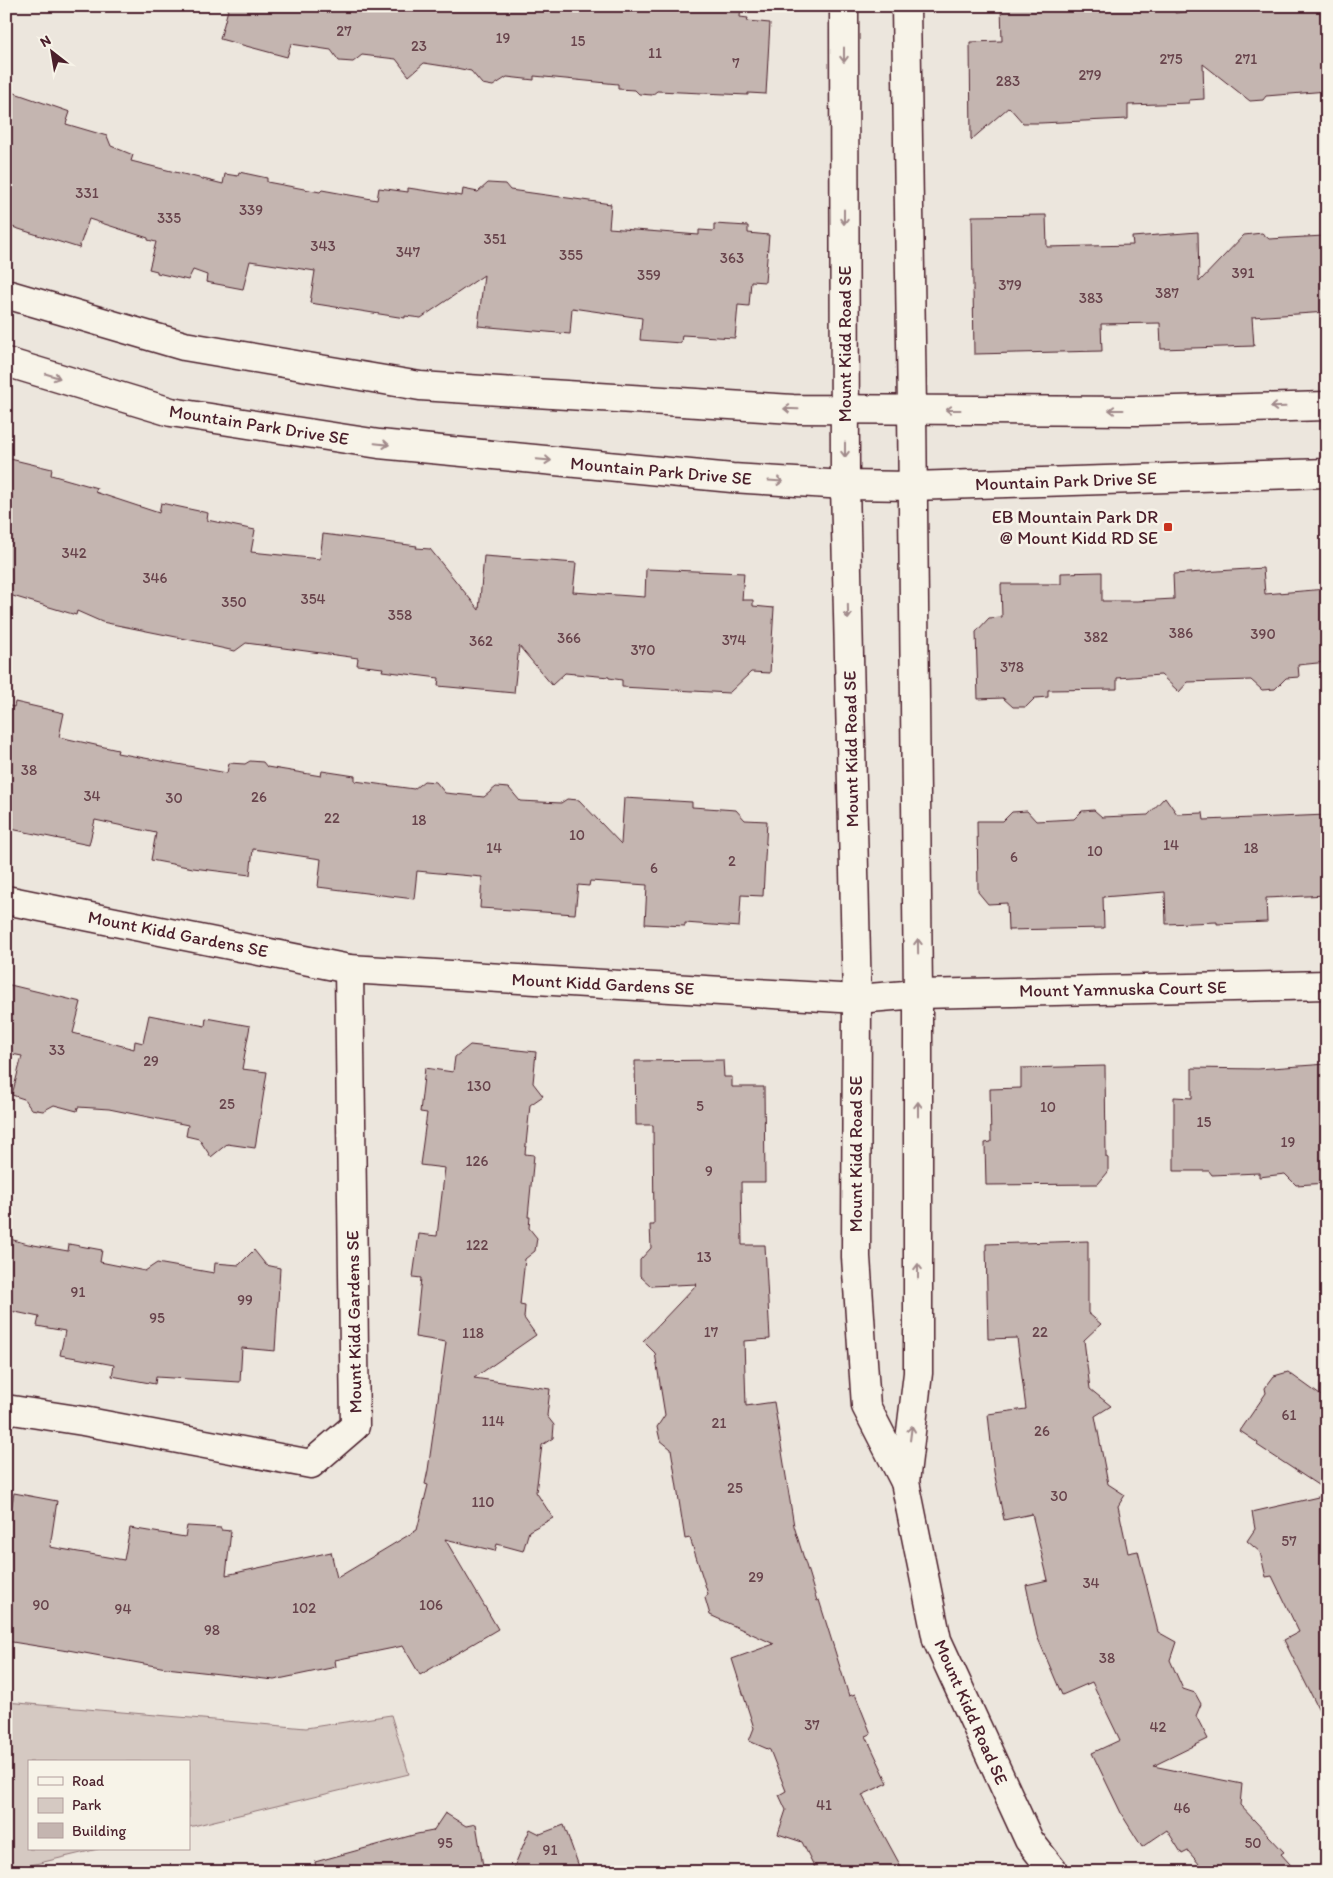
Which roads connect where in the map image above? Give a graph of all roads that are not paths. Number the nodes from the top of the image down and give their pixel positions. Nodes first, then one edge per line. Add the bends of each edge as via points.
1 (844, 6) edge
2 (906, 6) edge
3 (6, 294) edge
4 (6, 362) edge
5 (1327, 406) edge
6 (845, 408) junction
7 (912, 409) junction
8 (1327, 473) edge
9 (845, 485) junction
10 (912, 486) junction
11 (6, 900) edge
12 (349, 969) junction
13 (1327, 984) edge
14 (918, 994) junction
15 (857, 999) junction
16 (6, 1409) edge
17 (905, 1482) junction
18 (1054, 1872) edge

1 -> 6 street, Mount Kidd Road SE
2 - 7 street, Mount Kidd Road SE
6 -> 3 street via 793,409 420,386 184,346
4 -> 9 street, Mountain Park Drive SE via 171,412 379,444 732,478
5 -> 7 street via 1138,411
6 - 7 street
6 -> 9 street, Mount Kidd Road SE
7 - 10 street, Mount Kidd Road SE
8 - 10 street, Mountain Park Drive SE
9 - 10 street, Mountain Park Drive SE
9 -> 15 street, Mount Kidd Road SE
14 -> 10 street, Mount Kidd Road SE
11 - 12 street, Mount Kidd Gardens SE
12 - 15 street, Mount Kidd Gardens SE
12 - 16 street, Mount Kidd Gardens SE via 355,1426 311,1464
13 - 14 street, Mount Yamnuska Court SE
14 - 15 street, Mount Kidd Gardens SE
17 -> 14 street, Mount Kidd Road SE via 918,1373
15 - 17 street, Mount Kidd Road SE via 856,1257 866,1406
17 - 18 street, Mount Kidd Road SE via 937,1640 1029,1840

